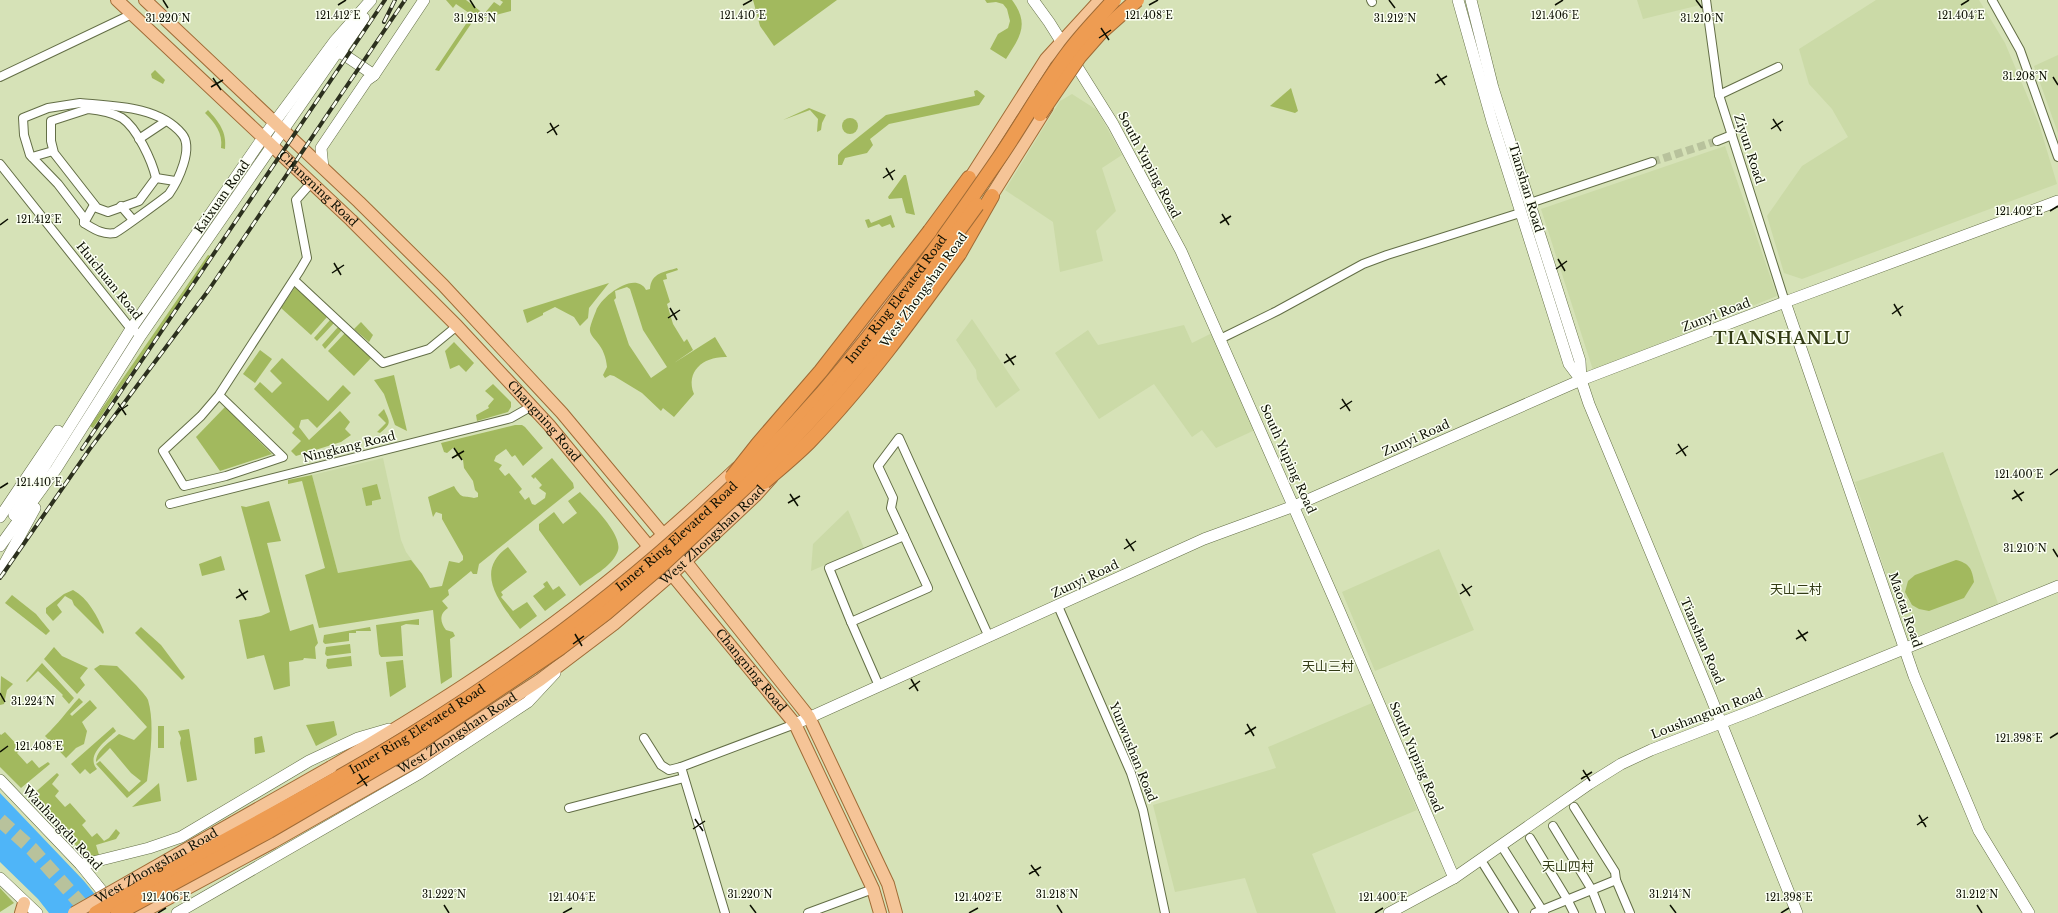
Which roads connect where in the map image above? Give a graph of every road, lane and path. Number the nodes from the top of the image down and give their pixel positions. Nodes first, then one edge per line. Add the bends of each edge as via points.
1 (117, 0) edge
2 (371, 0) edge
3 (376, 0) edge
4 (424, 0) edge
5 (1033, 0) edge
6 (1100, 0) edge
7 (1114, 0) edge
8 (1137, 0) edge
9 (1141, 0) edge
10 (1458, 0) edge
11 (1471, 0) edge
12 (1706, 0) edge
13 (1992, 0) edge
14 (150, 1) edge
15 (132, 14) junction
16 (1061, 41) junction
17 (340, 52) junction
18 (1075, 62) junction
19 (1778, 67) dead end
20 (374, 75) junction
21 (0, 77) edge
22 (1719, 95) junction
23 (48, 108) junction
24 (51, 121) junction
25 (166, 121) junction
26 (274, 122) junction
27 (283, 131) junction
28 (1732, 135) junction
29 (262, 138) junction
30 (139, 140) junction
31 (1716, 140) tunnel mouth
32 (272, 147) junction
33 (53, 151) junction
34 (32, 157) junction
35 (2058, 157) edge
36 (1652, 162) tunnel mouth
37 (0, 164) edge
38 (323, 168) junction
39 (156, 178) junction
40 (969, 178) junction
41 (175, 181) junction
42 (311, 183) junction
43 (992, 196) junction
44 (2058, 201) edge
45 (1530, 203) junction
46 (94, 205) junction
47 (121, 206) junction
48 (1520, 213) junction
49 (133, 220) junction
50 (84, 222) junction
51 (294, 280) junction
52 (1785, 302) junction
53 (457, 326) junction
54 (131, 329) junction
55 (141, 335) junction
56 (1220, 339) junction
57 (124, 340) junction
58 (1581, 380) junction
59 (219, 395) junction
60 (532, 406) junction
61 (56, 469) junction
62 (170, 504) dead end
63 (712, 504) junction
64 (1294, 506) junction
65 (0, 517) edge
66 (663, 535) junction
67 (904, 536) junction
68 (0, 538) edge
69 (0, 546) edge
70 (650, 547) junction
71 (686, 562) junction
72 (667, 570) junction
73 (0, 572) edge
74 (2058, 586) edge
75 (1058, 606) junction
76 (851, 622) junction
77 (989, 637) junction
78 (1904, 648) junction
79 (568, 659) junction
80 (879, 686) junction
81 (809, 717) junction
82 (1721, 723) junction
83 (795, 724) junction
84 (400, 727) junction
85 (644, 738) dead end
86 (681, 767) junction
87 (684, 778) junction
88 (0, 780) edge
89 (1574, 807) dead end
90 (570, 808) dead end
91 (1553, 826) dead end
92 (1530, 838) dead end
93 (1501, 845) junction
94 (81, 864) junction
95 (1484, 865) dead end
96 (0, 878) edge
97 (1454, 878) junction
98 (1616, 880) junction
99 (873, 889) junction
100 (1592, 890) junction
101 (1568, 898) junction
102 (22, 908) edge
103 (78, 911) edge
104 (1540, 912) edge
105 (37, 913) edge
106 (96, 913) edge
107 (119, 913) edge
108 (142, 913) edge
109 (177, 913) edge
110 (725, 913) edge
111 (808, 913) edge
112 (880, 913) edge
113 (896, 913) edge
114 (1165, 913) edge
115 (1389, 913) edge
116 (1514, 913) edge
117 (1574, 913) edge
118 (1601, 913) edge
119 (1630, 913) edge
120 (1797, 913) edge
121 (2029, 913) edge

1 - 15 main road, Changning Road
2 - 26 street, Kaixuan Road via 334,42
3 - 17 street, Kaixuan Road
4 - 20 street
5 - 16 street, South Yuping Road
6 - 16 main road
7 - 63 highway, Inner Ring Elevated Road, bridge via 1070,51 1000,157 870,335 763,457
8 - 72 highway, Inner Ring Elevated Road, bridge via 1101,32 1079,57 953,241 878,342 770,464
9 - 18 main road, West Zhongshan Road via 1105,31
10 - 48 street, Tianshan Road
11 - 45 street, Tianshan Road via 1493,88
12 - 22 street, Ziyun Road
13 - 35 street via 2020,50
14 - 26 main road, Changning Road
15 - 21 street
15 - 29 main road, Changning Road
16 - 18 street, South Yuping Road
16 - 40 main road via 1046,59
17 - 20 street
17 - 27 street, Kaixuan Road via 335,55
18 - 43 main road, West Zhongshan Road
18 - 56 street, South Yuping Road via 1145,182 1181,251
19 - 22 street
20 - 38 street via 367,80 320,148
22 - 28 street, Ziyun Road
23 - 24 street
23 - 25 street via 80,103 135,108
23 - 34 street via 23,118 24,135
24 - 30 street via 88,110 104,110 123,119
24 - 33 street
25 - 30 street
25 - 41 street via 183,135 187,152
26 - 27 main road, Changning Road
26 - 29 street, Kaixuan Road
27 - 32 street, Kaixuan Road
27 - 38 main road, Changning Road
28 - 31 street
28 - 52 street, Ziyun Road
29 - 32 main road, Changning Road
29 - 54 street, Kaixuan Road
30 - 39 street via 151,159
32 - 42 main road, Changning Road
32 - 55 street, Kaixuan Road
33 - 34 street
33 - 46 street
34 - 50 street via 58,184 84,218
36 - 45 street
37 - 54 street, Huichuan Road
38 - 66 main road, Changning Road via 444,285 562,413
39 - 41 street
39 - 47 street via 140,201
40 - 63 highway, bridge via 821,371 754,449
40 - 66 main road, West Zhongshan Road via 936,232 838,362 748,458
41 - 49 street via 168,195
42 - 51 street via 296,200 307,258
42 - 53 main road, Changning Road
43 - 71 main road, West Zhongshan Road via 914,306 839,401 755,496
43 - 72 highway, bridge via 959,254 857,389 808,443
44 - 52 street, Zunyi Road
45 - 58 street, Tianshan Road via 1580,361
46 - 47 street via 108,212
46 - 50 street
47 - 49 street
48 - 56 street via 1387,254 1363,264
48 - 58 street, Tianshan Road via 1569,364
49 - 50 street via 116,232 101,233
51 - 53 street via 383,363 429,349
51 - 59 street
52 - 58 street, Zunyi Road
52 - 78 street, Maotai Road
53 - 60 main road, Changning Road
54 - 55 street, Huichuan Road
54 - 57 street, Kaixuan Road
55 - 61 street, Kaixuan Road
56 - 64 street, South Yuping Road
57 - 65 street, Kaixuan Road via 104,365
57 - 68 street, Kaixuan Road
58 - 64 street, Zunyi Road
58 - 82 street, Tianshan Road
59 - 59 street via 283,457 226,476 184,486 163,451 201,416
60 - 62 street, Ningkang Road via 511,418
60 - 70 main road, Changning Road
61 - 69 street, Kaixuan Road
61 - 73 street, Kaixuan Road
63 - 106 highway, Inner Ring Elevated Road, bridge via 655,558 599,605 541,648 406,737
64 - 75 street, Zunyi Road via 1204,538
64 - 97 street, South Yuping Road
66 - 70 main road, West Zhongshan Road
66 - 71 main road, Changning Road
67 - 76 street via 829,568
67 - 76 street via 928,588
67 - 77 street via 891,508 893,498 878,466 899,438
70 - 72 main road, Changning Road
70 - 84 main road, West Zhongshan Road via 519,648
71 - 72 main road, West Zhongshan Road
71 - 81 main road, Changning Road
72 - 79 main road, West Zhongshan Road via 614,624
72 - 83 main road, Changning Road
72 - 107 highway, Inner Ring Elevated Road, bridge via 560,648 413,748
74 - 78 street, Loushanguan Road
75 - 77 street, Zunyi Road
75 - 114 street, Yunwushan Road via 1133,781 1143,810
76 - 80 street
77 - 80 street, Zunyi Road
78 - 82 street, Loushanguan Road
78 - 121 street, Maotai Road via 1979,831
79 - 108 main road, West Zhongshan Road via 421,758
79 - 109 street via 528,702 420,773
80 - 81 street, Zunyi Road
81 - 83 street, Zunyi Road
81 - 113 main road, Changning Road via 888,884
82 - 93 street, Loushanguan Road via 1621,764
82 - 120 street, Tianshan Road
83 - 86 street
83 - 99 main road, Changning Road
84 - 94 street, West Zhongshan Road via 358,738 309,761 181,837 149,848
84 - 103 main road, West Zhongshan Road, bridge
85 - 86 street via 661,765 669,770
86 - 87 street
87 - 90 street
87 - 110 street
88 - 94 street, Wanhangdu Road
89 - 98 street via 1615,872
91 - 100 street
92 - 101 street
93 - 97 street, Loushanguan Road
93 - 104 street
94 - 107 street, Wanhangdu Road
95 - 116 street
96 - 102 street
97 - 115 street, Loushanguan Road
98 - 100 street
98 - 119 street
99 - 111 street
99 - 112 main road, Changning Road
100 - 101 street
100 - 118 street
101 - 104 street
101 - 117 street
102 - 105 street

